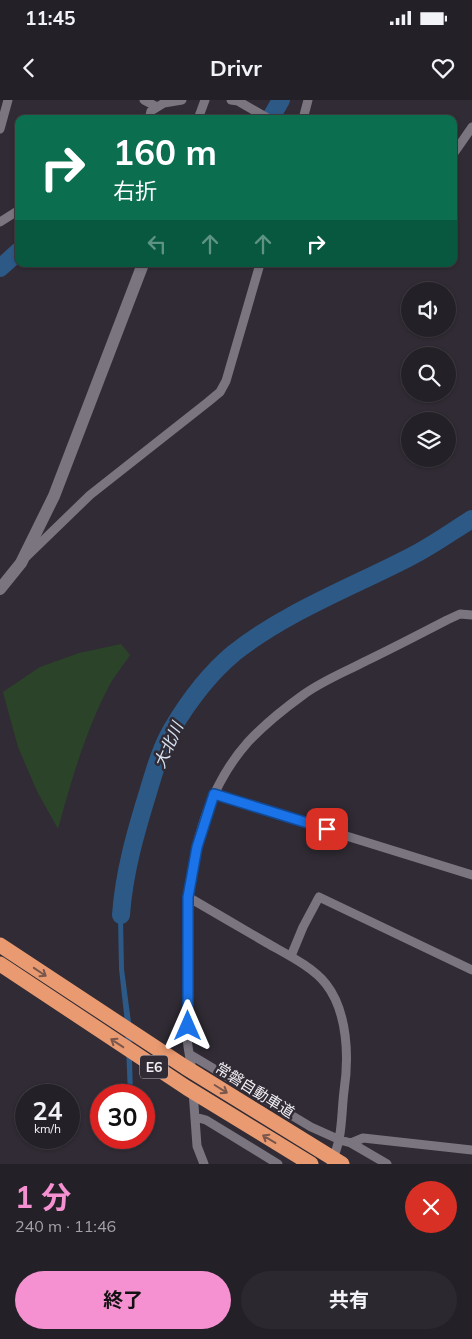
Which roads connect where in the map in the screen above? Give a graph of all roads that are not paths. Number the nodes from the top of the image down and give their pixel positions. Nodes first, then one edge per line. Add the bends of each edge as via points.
1 (8, 100) edge
2 (144, 100) edge
3 (182, 100) edge
4 (205, 100) edge
5 (231, 100) edge
6 (308, 100) edge
7 (157, 107) junction
8 (150, 115) edge
9 (199, 115) edge
10 (262, 115) edge
11 (304, 115) edge
12 (472, 127) edge
13 (0, 129) edge
14 (457, 149) edge
15 (15, 212) edge
16 (2, 218) edge
17 (142, 267) edge
18 (259, 267) edge
19 (21, 563) junction
20 (0, 588) edge
21 (471, 614) edge
22 (214, 794) junction
23 (472, 875) edge
24 (188, 897) junction
25 (0, 945) edge
26 (291, 956) junction
27 (0, 964) edge
28 (472, 970) edge
29 (191, 1055) junction
30 (195, 1117) junction
31 (340, 1140) junction
32 (350, 1143) junction
33 (472, 1150) edge
34 (204, 1164) edge
35 (278, 1164) edge
36 (311, 1164) edge
37 (337, 1164) edge
38 (387, 1164) edge

1 - 13 street
2 - 7 street
3 - 7 street
4 - 9 street
5 - 10 street
6 - 11 street
7 - 8 street
12 - 14 street
15 - 16 street
17 - 19 street via 54,496
18 - 19 street via 220,392 90,495
19 - 20 street
21 - 22 street via 460,614 447,620 304,694 248,742
22 - 23 street
22 - 24 street via 197,847
24 - 26 street
24 - 29 street via 187,1036
25 -> 37 highway, 常磐自動車道 / E6
26 - 28 street via 319,897
26 - 31 street via 326,984 344,1028 347,1074
36 -> 27 highway, E6 via 187,1088
29 - 30 street
29 - 31 street via 311,1127
30 - 34 street via 197,1146
30 - 35 street via 206,1120
31 - 32 street
31 - 37 street
32 - 33 street via 363,1138
32 - 38 street

